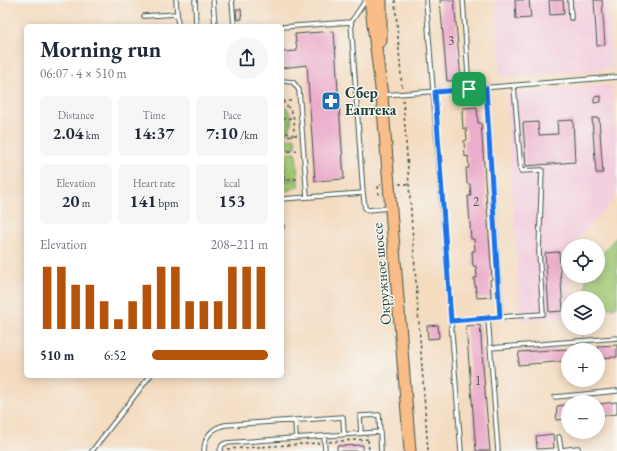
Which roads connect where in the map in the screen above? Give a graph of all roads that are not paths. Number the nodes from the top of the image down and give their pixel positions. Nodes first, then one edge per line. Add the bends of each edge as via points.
1 (176, 0) edge
2 (194, 0) edge
3 (214, 0) edge
4 (232, 0) edge
5 (366, 0) edge
6 (370, 0) edge
7 (381, 0) edge
8 (426, 0) edge
9 (464, 0) edge
10 (570, 0) edge
11 (177, 14) junction
12 (144, 16) dead end
13 (571, 18) dead end
14 (351, 22) junction
15 (178, 24) edge
16 (196, 24) edge
17 (215, 24) edge
18 (234, 24) edge
19 (284, 27) edge
20 (617, 77) edge
21 (284, 81) edge
22 (514, 86) junction
23 (486, 88) junction
24 (469, 89) junction
25 (435, 92) junction
26 (382, 96) junction
27 (363, 193) junction
28 (307, 197) junction
29 (284, 199) edge
30 (390, 208) junction
31 (500, 317) junction
32 (488, 318) junction
33 (451, 321) junction
34 (617, 338) edge
35 (490, 348) junction
36 (148, 378) edge
37 (617, 391) edge
38 (556, 397) dead end
39 (295, 420) junction
40 (380, 432) junction
41 (361, 433) junction
42 (344, 434) junction
43 (324, 436) junction
44 (296, 438) junction
45 (559, 438) dead end
46 (220, 450) edge
47 (92, 451) edge
48 (204, 451) edge
49 (325, 451) edge
50 (381, 451) edge
51 (410, 451) edge
52 (461, 451) edge
53 (498, 451) edge
54 (578, 451) edge

1 - 11 lane
2 - 16 lane
3 - 17 lane
4 - 18 lane
5 - 14 lane
6 - 26 main road, Окружное шоссе
7 - 26 main road, Окружное шоссе
8 - 25 lane
9 - 24 lane
10 - 13 lane
11 - 12 lane
11 - 15 lane
14 - 19 lane
14 - 27 lane
20 - 22 lane
21 - 28 lane via 296,84 299,90
22 - 23 lane
22 - 31 lane via 520,171 542,170 538,252 543,314
23 - 24 lane
23 - 31 lane
24 - 25 lane
25 - 26 lane
25 - 33 lane
26 - 30 main road, Окружное шоссе
27 - 28 lane
27 - 30 lane via 365,208 368,210
28 - 29 lane
30 - 51 main road, Окружное шоссе
31 - 32 lane
32 - 33 lane
32 - 35 lane
33 - 52 lane
34 - 35 lane
35 - 53 lane
36 - 47 lane
37 - 38 lane
39 - 42 lane via 343,417
39 - 44 lane
39 - 48 lane via 221,426 207,437
40 - 41 lane
40 - 41 lane via 379,415 360,416
40 - 50 lane
41 - 42 lane
42 - 43 lane
43 - 44 lane
43 - 49 lane
44 - 46 lane via 226,443
45 - 54 lane via 561,450 578,448

